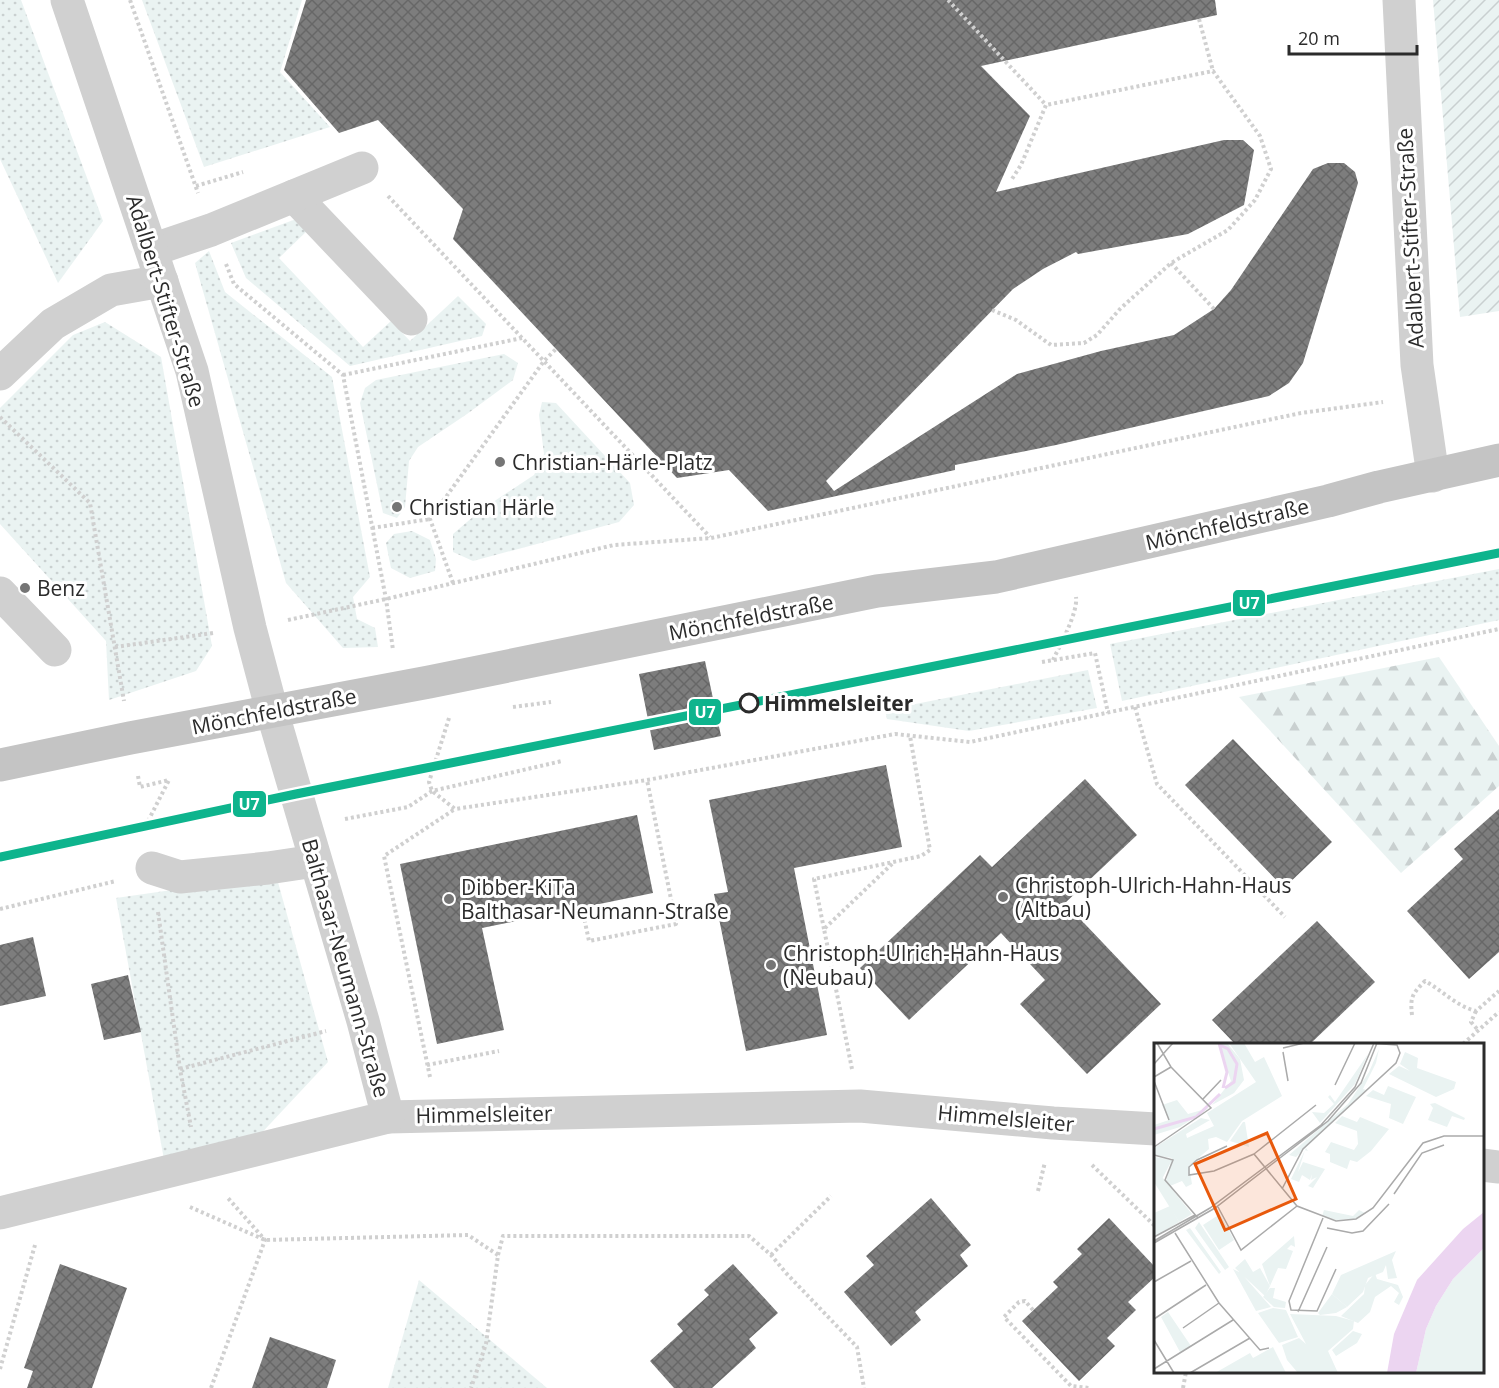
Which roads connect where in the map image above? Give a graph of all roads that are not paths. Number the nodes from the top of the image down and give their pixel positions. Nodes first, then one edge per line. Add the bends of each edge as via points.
1 (67, 0) edge
2 (1399, 0) edge
3 (362, 168) road end
4 (294, 196) junction
5 (152, 250) junction
6 (162, 281) junction
7 (411, 319) dead end
8 (0, 374) edge
9 (1499, 460) edge
10 (1433, 476) junction
11 (0, 593) edge
12 (55, 650) dead end
13 (272, 711) junction
14 (0, 765) edge
15 (315, 861) junction
16 (152, 868) road end
17 (388, 1117) junction
18 (1154, 1129) edge
19 (1484, 1165) edge
20 (1499, 1167) edge
21 (0, 1213) edge

1 - 5 street, Adalbert-Stifter-Straße
2 - 10 street, Adalbert-Stifter-Straße via 1417,365
3 - 4 street
4 - 5 street
4 - 7 street
5 - 6 street, Adalbert-Stifter-Straße
6 - 8 street via 111,290 53,324
6 - 13 street, Adalbert-Stifter-Straße via 192,371
9 - 10 main road, Mönchfeldstraße
10 - 13 main road, Mönchfeldstraße via 996,577 877,591
11 - 12 street
13 - 14 main road, Mönchfeldstraße
13 - 15 street, Balthasar-Neumann-Straße
15 - 16 street via 180,877
15 - 17 street, Balthasar-Neumann-Straße
17 - 18 street, Himmelsleiter via 860,1106
17 - 21 street, Balthasar-Neumann-Straße
19 - 20 street

